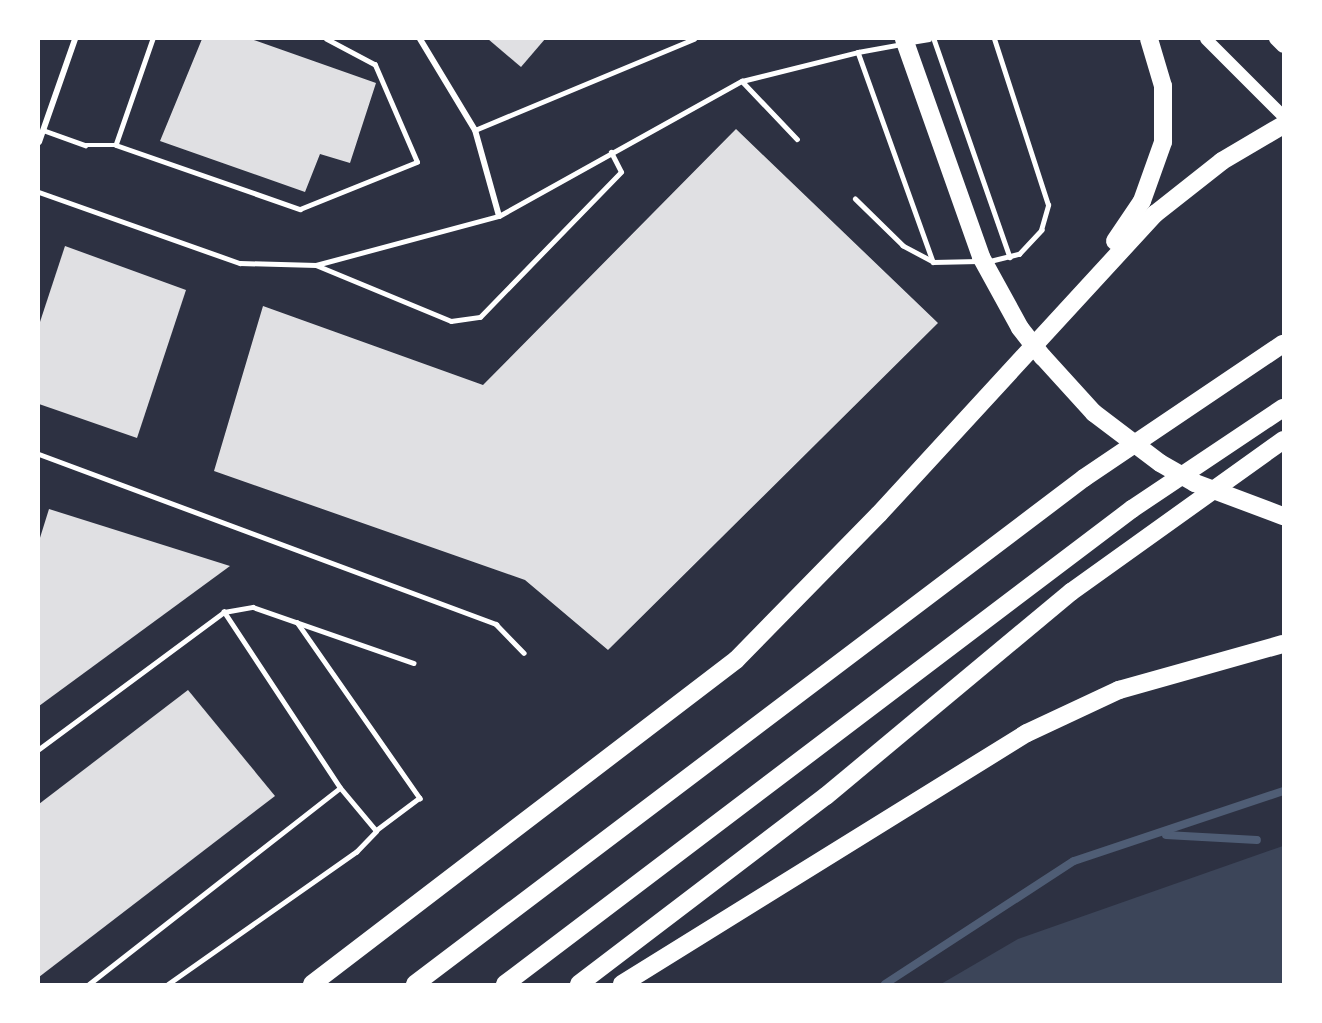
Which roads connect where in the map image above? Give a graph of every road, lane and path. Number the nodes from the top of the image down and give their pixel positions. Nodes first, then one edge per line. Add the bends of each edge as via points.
1 (75, 39) edge
2 (153, 39) edge
3 (326, 39) edge
4 (420, 39) edge
5 (694, 39) edge
6 (904, 39) edge
7 (929, 39) edge
8 (934, 39) edge
9 (994, 39) edge
10 (1149, 39) edge
11 (1206, 39) edge
12 (1275, 39) edge
13 (1283, 47) edge
14 (858, 52) junction
15 (742, 81) junction
16 (1283, 116) edge
17 (1283, 125) edge
18 (43, 130) junction
19 (475, 130) junction
20 (797, 139) dead end
21 (39, 142) edge
22 (117, 146) junction
23 (611, 152) junction
24 (39, 192) edge
25 (855, 199) dead end
26 (499, 216) junction
27 (1010, 257) junction
28 (933, 262) junction
29 (316, 265) junction
30 (1075, 296) junction
31 (1283, 344) edge
32 (1283, 408) edge
33 (1283, 440) edge
34 (39, 454) edge
35 (1283, 516) edge
36 (224, 612) junction
37 (297, 622) junction
38 (1283, 644) edge
39 (524, 653) dead end
40 (414, 663) dead end
41 (39, 749) edge
42 (340, 788) junction
43 (376, 831) junction
44 (89, 984) edge
45 (168, 984) edge
46 (312, 984) edge
47 (415, 984) edge
48 (505, 984) edge
49 (579, 984) edge
50 (622, 984) edge

1 - 18 street
2 - 22 lane
3 - 22 lane via 375,65 417,162 300,209
4 - 19 street
5 - 19 lane
6 - 35 highway via 981,257 1020,328 1043,357 1094,413 1160,462 1195,483
7 - 14 lane
8 - 27 lane
9 - 27 lane via 1048,205 1041,230
10 - 30 highway via 1166,116 1158,165 1128,223
11 - 16 main road
12 - 13 main road
14 - 15 lane
14 - 28 lane
15 - 20 lane
15 - 23 lane
17 - 30 highway via 1190,183
18 - 21 street
18 - 22 lane via 85,145
19 - 26 street
23 - 26 lane
23 - 29 lane via 621,172 480,317 451,321
24 - 29 lane via 240,263
25 - 28 lane via 903,246
26 - 29 lane
27 - 28 lane
30 - 46 highway via 879,514 736,660
31 - 47 highway via 1093,471
32 - 48 highway via 1132,509
33 - 49 highway via 1071,592 817,804
34 - 39 lane via 496,624
36 - 37 lane via 254,607
36 - 41 lane
36 - 42 lane
37 - 40 lane
37 - 43 lane via 420,798
38 - 50 highway via 1119,690 1027,733
42 - 43 lane
42 - 44 lane
43 - 45 lane via 356,852

